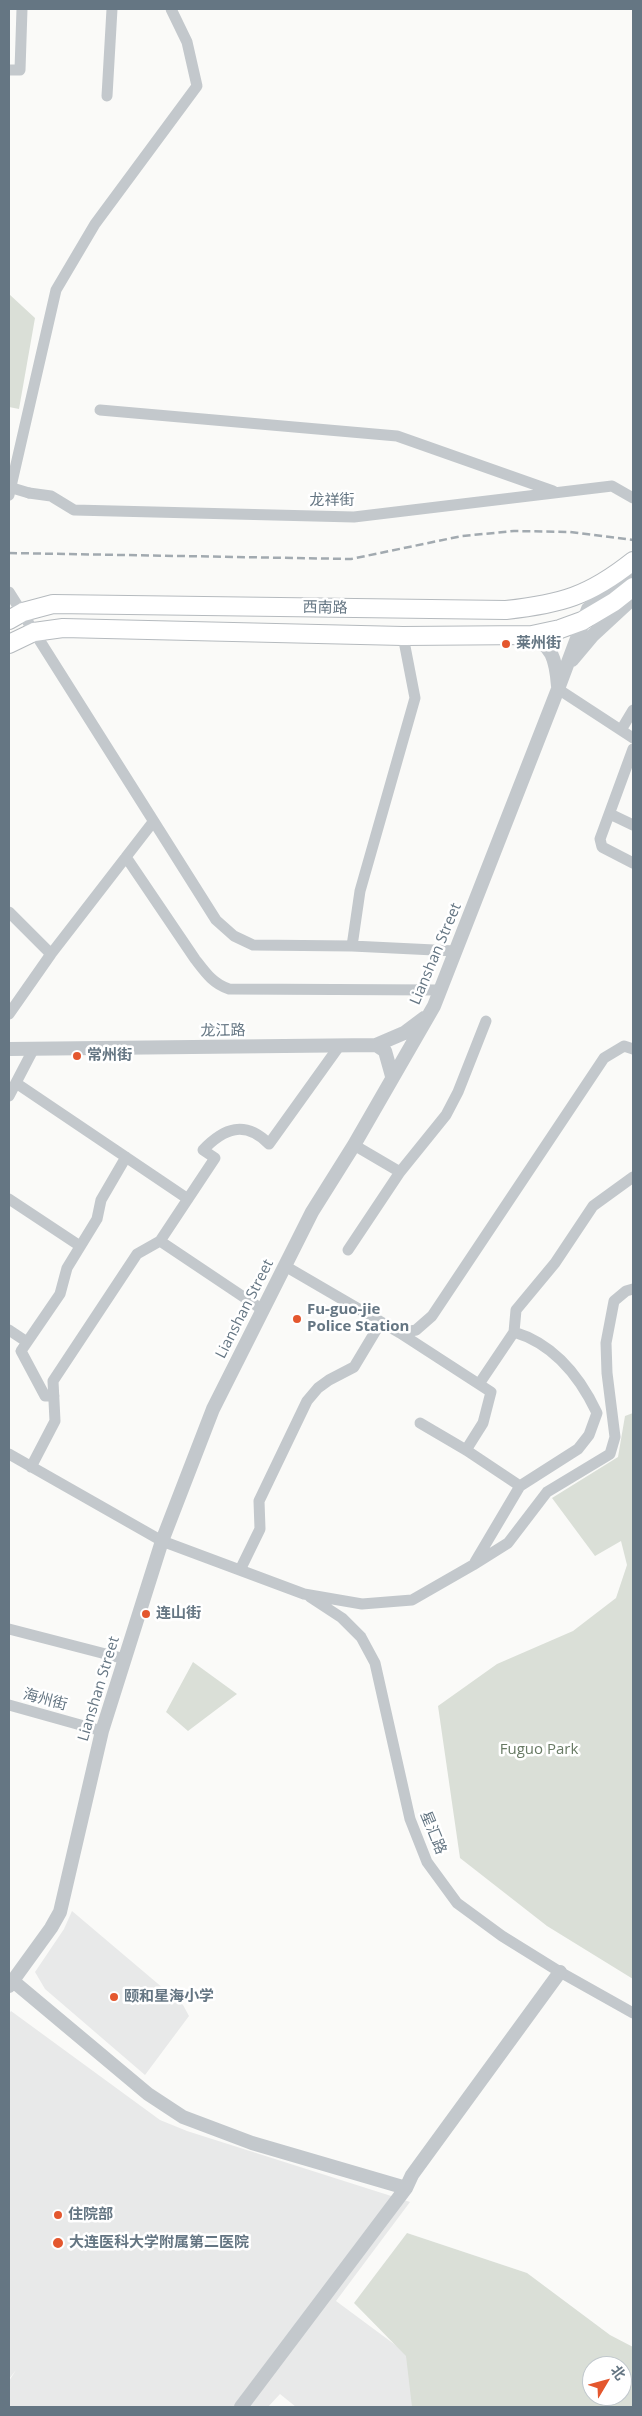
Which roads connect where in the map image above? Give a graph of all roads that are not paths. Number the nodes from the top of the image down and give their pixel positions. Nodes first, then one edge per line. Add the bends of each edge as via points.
1 (22, 9) edge
2 (112, 9) edge
3 (171, 9) edge
4 (9, 70) edge
5 (107, 96) dead end
6 (100, 410) dead end
7 (9, 487) edge
8 (558, 492) junction
9 (9, 495) edge
10 (633, 498) edge
11 (633, 561) edge
12 (633, 572) edge
13 (633, 587) edge
14 (9, 592) edge
15 (633, 598) edge
16 (16, 616) edge
17 (582, 621) junction
18 (34, 632) junction
19 (526, 635) junction
20 (403, 636) junction
21 (9, 644) edge
22 (567, 666) junction
23 (558, 689) junction
24 (633, 710) edge
25 (621, 730) junction
26 (633, 738) edge
27 (633, 749) edge
28 (610, 814) junction
29 (153, 822) junction
30 (633, 825) edge
31 (126, 857) junction
32 (633, 863) edge
33 (9, 912) edge
34 (352, 946) junction
35 (456, 951) junction
36 (51, 954) junction
37 (440, 990) junction
38 (9, 1014) edge
39 (429, 1015) junction
40 (486, 1021) dead end
41 (340, 1045) junction
42 (376, 1045) junction
43 (633, 1048) edge
44 (9, 1049) edge
45 (33, 1050) junction
46 (392, 1076) junction
47 (16, 1083) junction
48 (9, 1096) edge
49 (354, 1145) junction
50 (126, 1157) junction
51 (400, 1172) junction
52 (633, 1177) edge
53 (9, 1199) edge
54 (188, 1200) junction
55 (160, 1241) junction
56 (80, 1246) junction
57 (348, 1250) dead end
58 (285, 1266) junction
59 (633, 1289) edge
60 (263, 1310) junction
61 (381, 1322) junction
62 (9, 1330) edge
63 (514, 1332) junction
64 (400, 1333) junction
65 (27, 1342) junction
66 (479, 1384) junction
67 (54, 1396) junction
68 (420, 1423) dead end
69 (466, 1450) junction
70 (9, 1454) edge
71 (31, 1467) junction
72 (520, 1486) junction
73 (162, 1541) junction
74 (473, 1565) junction
75 (240, 1570) junction
76 (304, 1594) junction
77 (9, 1629) edge
78 (125, 1659) junction
79 (9, 1705) edge
80 (102, 1731) junction
81 (560, 1972) junction
82 (10, 1982) edge
83 (633, 2013) edge
84 (406, 2188) junction
85 (241, 2407) edge

1 - 4 street via 20,70
2 - 5 street
3 - 9 street via 187,42 197,86 95,224 56,290
6 - 8 street via 397,436
7 - 8 street, 龙祥街, bridge via 51,496 74,510 354,517
8 - 10 street, 龙祥街 via 612,486
11 - 16 main road, 西南路 via 588,592 570,600 506,610 54,604
12 - 17 street, Lianshan Street via 594,602
13 - 17 main road
14 - 16 street
15 - 22 street
16 - 18 street
17 - 19 main road
17 - 22 street, Lianshan Street
18 - 20 main road via 63,628
18 - 21 main road
18 - 29 street
19 - 20 main road
19 - 23 street via 546,644 551,653
20 - 34 street via 415,698 360,892
22 - 23 street, Lianshan Street
23 - 25 street
23 - 35 street, Lianshan Street
24 - 25 street
25 - 26 street
27 - 28 street
28 - 30 street
28 - 32 street via 600,839 602,846
29 - 31 street
29 - 34 street via 216,920 234,936 253,945
31 - 36 street
31 - 37 street via 207,976 220,986 229,989
33 - 36 street
34 - 35 street
35 - 37 street, Lianshan Street
36 - 38 street
37 - 39 street, Lianshan Street
39 - 42 street, 龙江路 via 404,1033
39 - 46 street, Lianshan Street
40 - 51 street via 446,1114
41 - 42 street, 龙江路
41 - 45 street, 龙江路
41 - 54 street via 269,1144 258,1133 238,1129 215,1138 203,1150 215,1158
42 - 46 street via 385,1051
43 - 64 street via 624,1046 604,1058 432,1316 416,1330
44 - 45 street, 龙江路
45 - 47 street
46 - 49 street, Lianshan Street
47 - 48 street
47 - 50 street
49 - 51 street
49 - 58 street, Lianshan Street via 312,1212
50 - 54 street
50 - 56 street via 101,1200 97,1219
51 - 57 street
52 - 63 street via 594,1206 555,1263 516,1310
53 - 56 street
54 - 55 street
55 - 60 street
55 - 67 street via 138,1254 53,1381
56 - 65 street via 67,1268 60,1294
58 - 60 street, Lianshan Street
58 - 61 street
59 - 74 street via 614,1301 606,1344 615,1437 610,1454 547,1492 508,1542
60 - 73 street, Lianshan Street via 213,1409
61 - 64 street
61 - 75 street via 354,1367 329,1380 307,1401 259,1501 260,1529
62 - 65 street
63 - 66 street
63 - 72 street via 530,1337 556,1354 587,1392 597,1413 589,1435 578,1449
64 - 66 street
65 - 67 street via 21,1351 45,1396
66 - 69 street via 491,1392 483,1423
67 - 71 street via 55,1421
68 - 69 street
69 - 72 street
70 - 71 street
71 - 73 street
72 - 74 street
73 - 75 street
73 - 78 street, Lianshan Street
74 - 76 street via 412,1600 362,1604
75 - 76 street
76 - 81 street, 星汇路 via 342,1618 361,1637 375,1662 410,1819 427,1862 456,1903
77 - 78 street
78 - 80 street, Lianshan Street
79 - 80 street, 海州街
80 - 82 street, Lianshan Street via 60,1912
81 - 83 street, 星汇路
81 - 84 street via 412,2175
82 - 84 street via 148,2094 183,2118 252,2143
84 - 85 street

